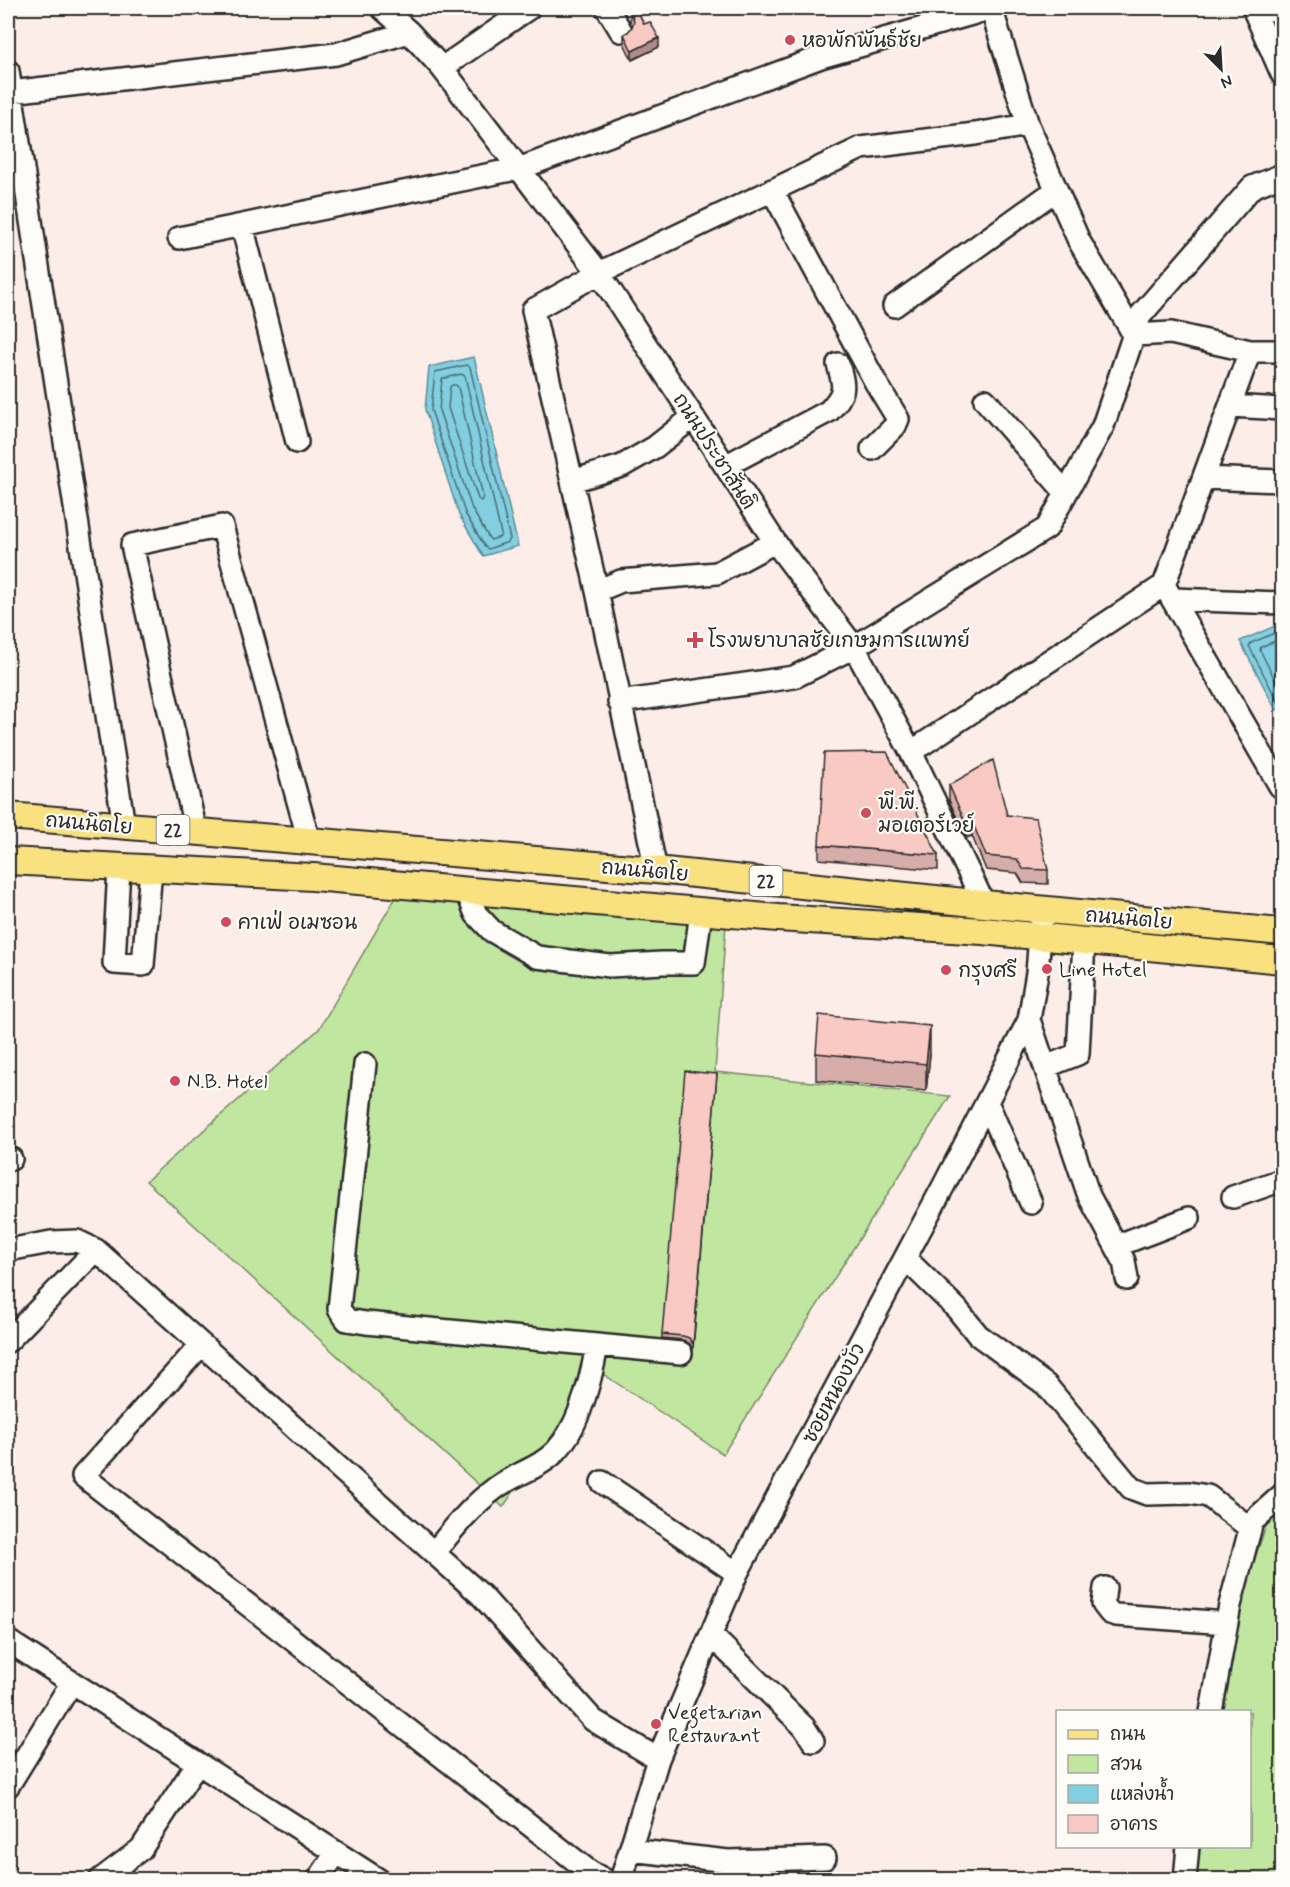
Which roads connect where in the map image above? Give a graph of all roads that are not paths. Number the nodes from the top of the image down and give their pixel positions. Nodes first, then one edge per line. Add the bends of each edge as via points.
1 (382, 8) edge
2 (529, 8) edge
3 (607, 8) edge
4 (992, 8) edge
5 (1277, 8) edge
6 (1254, 10) edge
7 (621, 31) dead end
8 (410, 32) junction
9 (1280, 67) edge
10 (442, 68) junction
11 (9, 82) edge
12 (1028, 125) junction
13 (520, 168) junction
14 (1282, 175) edge
15 (772, 190) junction
16 (1056, 190) junction
17 (242, 225) junction
18 (179, 238) dead end
19 (599, 273) junction
20 (894, 306) dead end
21 (1134, 335) junction
22 (1250, 351) junction
23 (1282, 351) edge
24 (838, 364) dead end
25 (985, 400) dead end
26 (1230, 406) junction
27 (1282, 409) edge
28 (693, 417) junction
29 (297, 442) dead end
30 (872, 449) dead end
31 (725, 466) junction
32 (1204, 478) junction
33 (572, 481) junction
34 (1282, 481) edge
35 (1066, 494) junction
36 (775, 542) junction
37 (597, 591) junction
38 (1168, 592) junction
39 (1282, 603) edge
40 (854, 648) junction
41 (619, 702) junction
42 (911, 752) junction
43 (1282, 786) edge
44 (8, 816) edge
45 (124, 826) junction
46 (196, 832) junction
47 (309, 841) junction
48 (8, 861) edge
49 (548, 862) junction
50 (118, 867) junction
51 (151, 869) junction
52 (656, 870) junction
53 (466, 892) junction
54 (545, 898) junction
55 (984, 904) junction
56 (1042, 910) junction
57 (701, 912) junction
58 (983, 931) junction
59 (1282, 932) edge
60 (1040, 938) junction
61 (1084, 942) junction
62 (1282, 960) edge
63 (1029, 1020) junction
64 (365, 1064) dead end
65 (1045, 1067) junction
66 (987, 1102) junction
67 (1282, 1180) edge
68 (1233, 1197) dead end
69 (1031, 1203) dead end
70 (1189, 1218) dead end
71 (1116, 1246) junction
72 (8, 1250) edge
73 (96, 1251) junction
74 (905, 1258) junction
75 (1127, 1279) dead end
76 (8, 1341) edge
77 (201, 1345) junction
78 (597, 1346) junction
79 (681, 1353) dead end
80 (602, 1482) dead end
81 (1282, 1495) edge
82 (1250, 1528) junction
83 (434, 1553) junction
84 (737, 1573) junction
85 (1105, 1588) dead end
86 (1227, 1623) junction
87 (711, 1635) junction
88 (8, 1641) edge
89 (72, 1682) junction
90 (1211, 1710) edge
91 (813, 1741) dead end
92 (658, 1759) junction
93 (197, 1764) junction
94 (8, 1786) edge
95 (1188, 1848) edge
96 (630, 1850) junction
97 (336, 1853) junction
98 (825, 1858) dead end
99 (100, 1880) edge
100 (318, 1880) edge
101 (379, 1880) edge
102 (605, 1880) edge
103 (621, 1880) edge
104 (1185, 1880) edge

1 - 8 street, ถนนประชาสันติ
2 - 10 street
3 - 7 street
4 - 12 street
4 - 13 street via 821,57
5 - 6 street
6 - 9 street
8 - 10 street, ถนนประชาสันติ
8 - 11 street via 336,54
10 - 13 street, ถนนประชาสันติ
11 - 45 street
12 - 15 street via 861,148
12 - 16 street
13 - 17 street
13 - 19 street, ถนนประชาสันติ
14 - 21 street via 1252,187 1140,316
15 - 19 street
15 - 30 street via 898,419 896,426
16 - 20 street
16 - 21 street via 1079,241
17 - 18 street
17 - 29 street
19 - 28 street, ถนนประชาสันติ
19 - 33 street via 533,310
21 - 22 street via 1171,333
21 - 35 street via 1103,426
22 - 23 street
22 - 26 street
24 - 31 street via 844,391 828,411
25 - 35 street
26 - 27 street
26 - 32 street
28 - 31 street, ถนนประชาสันติ
28 - 33 street via 655,447 622,466
31 - 36 street, ถนนประชาสันติ
32 - 34 street
32 - 38 street
33 - 37 street
35 - 40 street via 1047,528
36 - 37 street via 717,573 621,581
36 - 40 street, ถนนประชาสันติ
37 - 41 street
38 - 39 street
38 - 42 street
38 - 43 street
40 - 41 street via 794,677
40 - 42 street, ถนนประชาสันติ
41 - 52 street
42 - 55 street, ถนนประชาสันติ
44 - 45 main road, ถนนนิตโย / 22
45 - 46 main road, ถนนนิตโย / 22
46 - 47 main road, ถนนนิตโย / 22
46 - 47 street via 132,545 222,526
47 - 49 main road, ถนนนิตโย / 22
48 - 50 main road, ถนนนิตโย / 22
49 - 52 main road, ถนนนิตโย / 22
49 - 54 main road
50 - 51 main road, ถนนนิตโย / 22
50 - 51 street via 114,963 143,965
51 - 53 main road, ถนนนิตโย / 22 via 313,877
52 - 55 main road, ถนนนิตโย / 22
53 - 54 main road, ถนนนิตโย / 22
53 - 57 street via 476,914 492,931 537,957 610,966 694,963
54 - 57 main road, ถนนนิตโย / 22
55 - 56 main road, ถนนนิตโย / 22
55 - 58 main road, ถนนประชาสันติ
56 - 59 main road, ถนนนิตโย / 22
56 - 60 street, ซอยหนองบัว
57 - 58 main road, ถนนนิตโย / 22
58 - 60 main road, ถนนนิตโย / 22
60 - 61 main road, ถนนนิตโย / 22
60 - 63 street, ซอยหนองบัว
61 - 62 main road, ถนนนิตโย / 22
61 - 65 street via 1078,1054
63 - 65 street
63 - 66 street, ซอยหนองบัว
64 - 78 street via 339,1309 342,1314 347,1320 366,1323
65 - 71 street via 1089,1196
66 - 69 street
66 - 74 street, ซอยหนองบัว
67 - 68 street
70 - 71 street
71 - 75 street
72 - 73 street via 77,1241
73 - 76 street
73 - 77 street
74 - 82 street via 978,1335 1046,1385 1131,1488 1147,1494 1208,1496
74 - 84 street, ซอยหนองบัว
77 - 83 street
77 - 102 street via 83,1476
78 - 79 street
78 - 83 street via 584,1401 556,1452 477,1503
80 - 84 street
81 - 82 street
82 - 86 street
83 - 92 street via 481,1595 593,1720
84 - 87 street, ซอยหนองบัว
85 - 86 street via 1103,1604 1116,1615
86 - 90 street
87 - 91 street via 804,1727
87 - 92 street, ซอยหนองบัว
88 - 89 street
89 - 93 street
89 - 94 street
92 - 96 street, ซอยหนองบัว
93 - 97 street
93 - 99 street via 141,1849
95 - 104 street
96 - 98 street via 728,1861
96 - 103 street, ซอยหนองบัว
97 - 100 street
97 - 101 street

